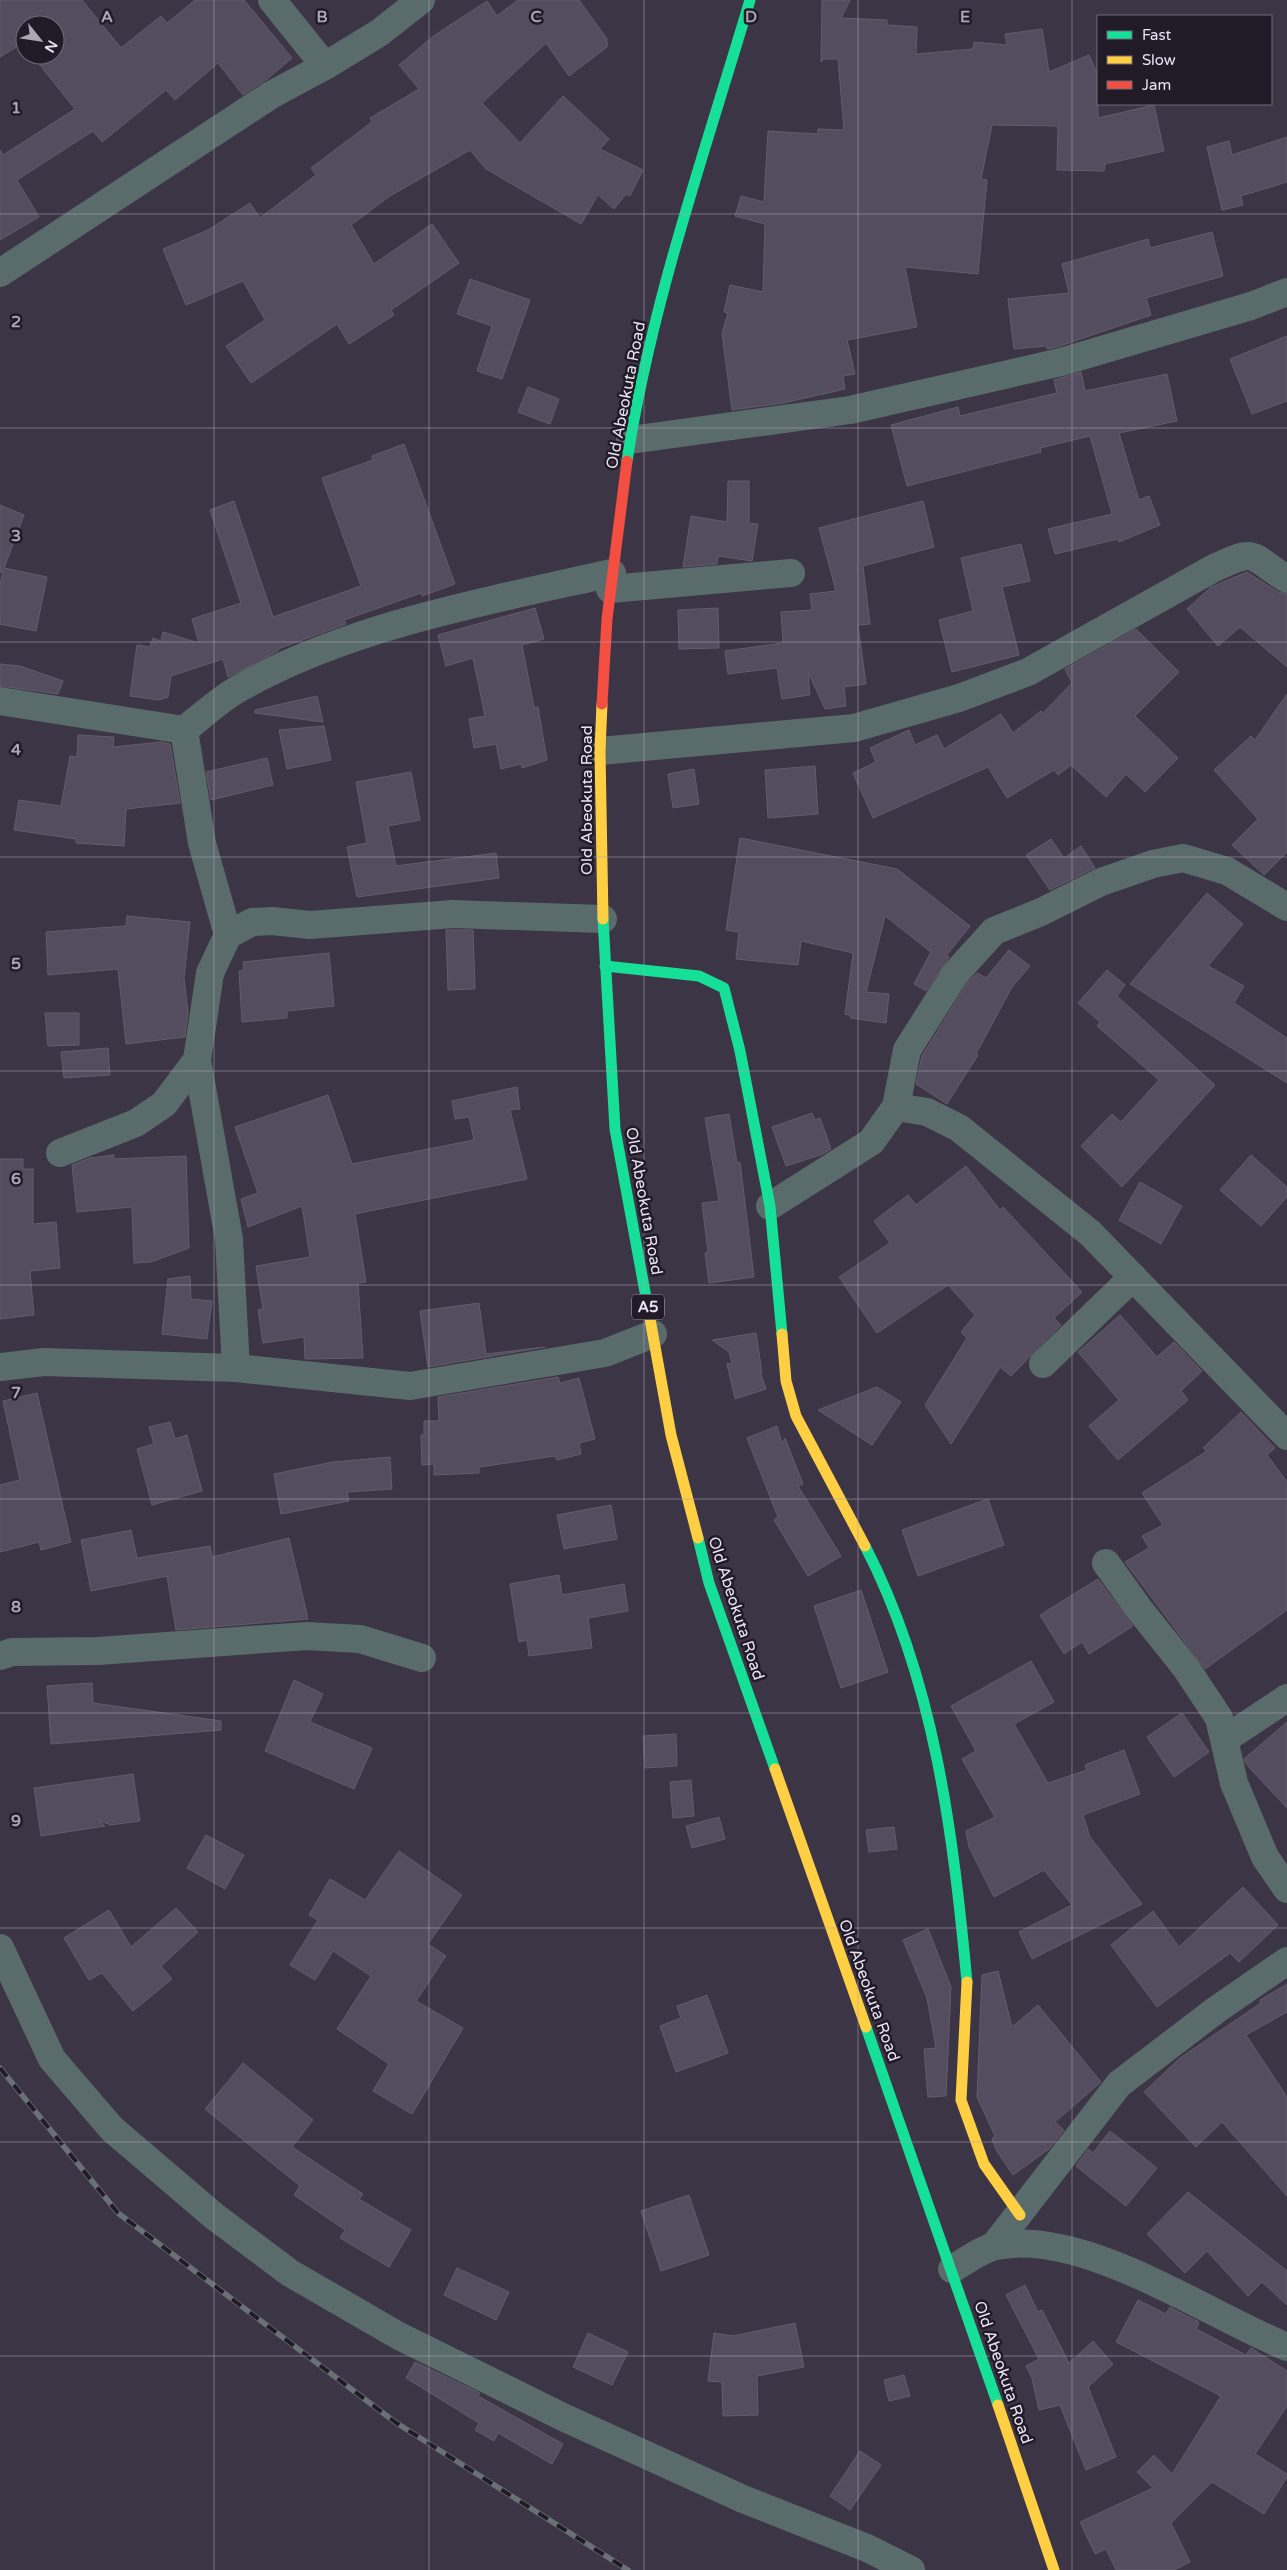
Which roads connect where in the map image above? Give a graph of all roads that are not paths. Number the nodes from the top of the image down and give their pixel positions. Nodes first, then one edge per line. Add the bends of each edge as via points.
1 (272, 0) edge
2 (421, 0) edge
3 (750, 0) edge
4 (325, 66) junction
5 (0, 273) edge
6 (1287, 292) edge
7 (630, 440) junction
8 (791, 573) dead end
9 (1287, 579) edge
10 (612, 581) junction
11 (0, 701) edge
12 (184, 730) junction
13 (600, 751) junction
14 (1287, 907) edge
15 (603, 919) junction
16 (228, 935) junction
17 (605, 966) junction
18 (197, 1060) junction
19 (896, 1107) junction
20 (60, 1153) dead end
21 (770, 1206) junction
22 (1133, 1277) junction
23 (653, 1334) junction
24 (1043, 1364) dead end
25 (0, 1367) edge
26 (236, 1368) junction
27 (1287, 1436) edge
28 (1106, 1563) dead end
29 (0, 1656) edge
30 (422, 1658) dead end
31 (1287, 1698) edge
32 (1225, 1739) junction
33 (1287, 1890) edge
34 (0, 1948) edge
35 (1287, 1961) edge
36 (1020, 2215) junction
37 (994, 2246) junction
38 (952, 2269) junction
39 (1287, 2347) edge
40 (911, 2570) edge
41 (1054, 2570) edge

1 - 4 street
2 - 4 street via 379,33
3 - 7 main road, Old Abeokuta Road / A5 via 663,292
4 - 5 street via 270,96
6 - 7 street via 1251,306 1062,362 850,410
7 - 10 main road, Old Abeokuta Road / A5
8 - 10 street
9 - 13 street via 1257,557 1243,555 1028,672 959,698 854,728
10 - 12 street via 479,603 359,636 283,664 236,690
10 - 13 main road, Old Abeokuta Road / A5
11 - 12 street
12 - 16 street via 202,843
13 - 15 main road, Old Abeokuta Road / A5
14 - 19 street via 1227,871 1183,858 1153,864 1101,882 994,931 955,974 907,1050
15 - 16 street via 453,914 310,925 272,921 252,922
15 - 17 main road, Old Abeokuta Road / A5
16 - 18 street via 210,973
17 - 21 main road via 699,976 724,988 740,1051
17 - 23 main road, Old Abeokuta Road / A5 via 615,1129
18 - 20 street via 164,1104 136,1123
18 - 26 street via 229,1239
19 - 21 street via 871,1142
19 - 22 street via 927,1112 959,1128 1090,1233
21 - 36 main road via 786,1380 796,1416 877,1570 912,1660 942,1777 956,1866 967,1987 961,2100 984,2164
22 - 24 street
22 - 27 street
23 - 26 street via 605,1353 410,1386
23 - 38 main road, Old Abeokuta Road / A5 via 671,1435 709,1583
25 - 26 street via 44,1362
28 - 32 street via 1219,1718
29 - 30 street via 12,1652 98,1651 307,1636 360,1639
31 - 32 street
32 - 33 street via 1234,1782 1265,1857
34 - 40 street via 52,2059 112,2129 214,2216 290,2273 399,2336 565,2418 743,2499 867,2548
35 - 36 street via 1119,2084
36 - 37 street
37 - 38 street
37 - 39 street via 1031,2242 1085,2253
38 - 41 main road, Old Abeokuta Road / A5

